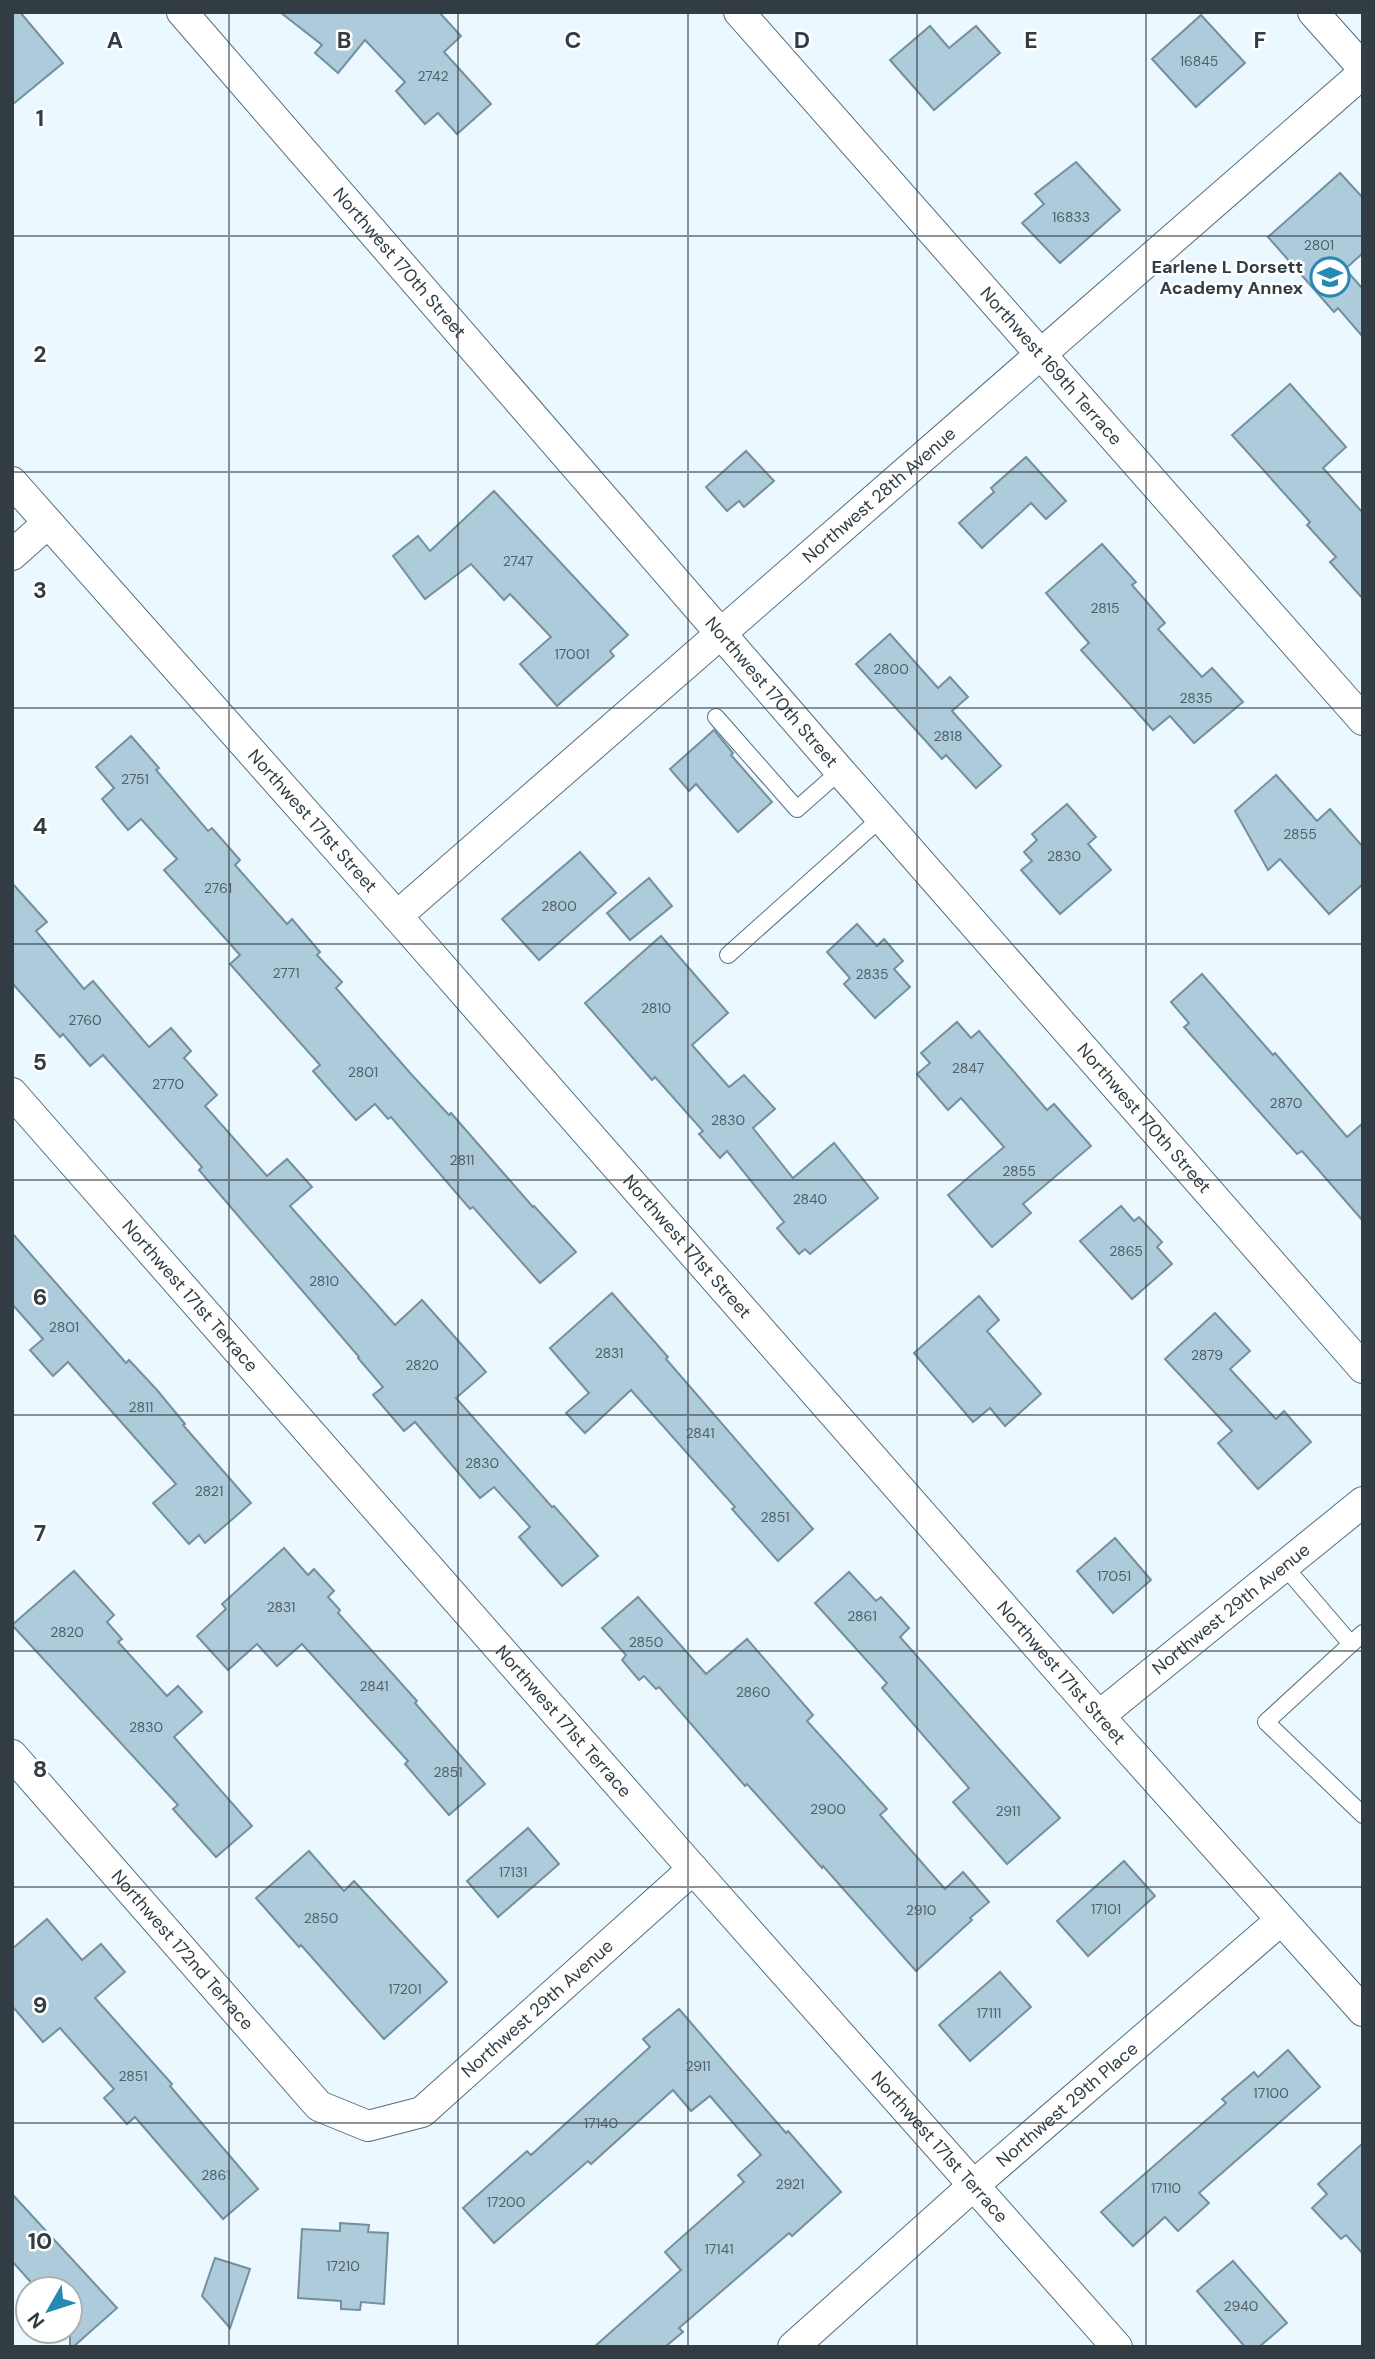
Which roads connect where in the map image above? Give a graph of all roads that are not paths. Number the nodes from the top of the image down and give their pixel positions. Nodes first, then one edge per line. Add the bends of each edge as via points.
1 (183, 12) edge
2 (739, 12) edge
3 (1313, 12) edge
4 (1363, 68) edge
5 (1363, 73) edge
6 (1040, 355) junction
7 (12, 482) edge
8 (48, 523) junction
9 (12, 555) edge
10 (723, 634) junction
11 (716, 717) dead end
12 (1363, 720) edge
13 (840, 771) junction
14 (881, 818) junction
15 (397, 916) junction
16 (728, 955) dead end
17 (12, 1093) edge
18 (1363, 1368) edge
19 (1363, 1502) edge
20 (1285, 1567) junction
21 (1357, 1639) edge
22 (1099, 1716) junction
23 (12, 1755) edge
24 (1363, 1815) edge
25 (693, 1869) junction
26 (1281, 1920) junction
27 (1363, 2011) edge
28 (368, 2126) joint
29 (974, 2185) junction
30 (793, 2347) edge
31 (1117, 2347) edge

1 - 10 street, Northwest 170th Street
2 - 6 street, Northwest 169th Terrace
3 - 4 street
5 - 6 street, Northwest 28th Avenue
6 - 10 street, Northwest 28th Avenue
6 - 12 street, Northwest 169th Terrace
7 - 8 street, Northwest 171st Street
8 - 9 street
8 - 15 street, Northwest 171st Street
10 - 13 street, Northwest 170th Street
10 - 15 street, Northwest 28th Avenue
11 - 13 lane via 797,809
13 - 14 street, Northwest 170th Street
14 - 16 lane
14 - 18 street, Northwest 170th Street
15 - 22 street, Northwest 171st Street
17 - 25 street, Northwest 171st Terrace
19 - 20 street, Northwest 29th Avenue
20 - 21 lane
20 - 22 street, Northwest 29th Avenue
21 - 24 lane via 1266,1722
22 - 26 street, Northwest 171st Street
23 - 28 street, Northwest 172nd Terrace via 319,2106
25 - 28 street, Northwest 29th Avenue via 422,2112
25 - 29 street, Northwest 171st Terrace
26 - 27 street, Northwest 171st Street
26 - 29 street, Northwest 29th Place
29 - 30 street, Northwest 29th Place
29 - 31 street, Northwest 171st Terrace

